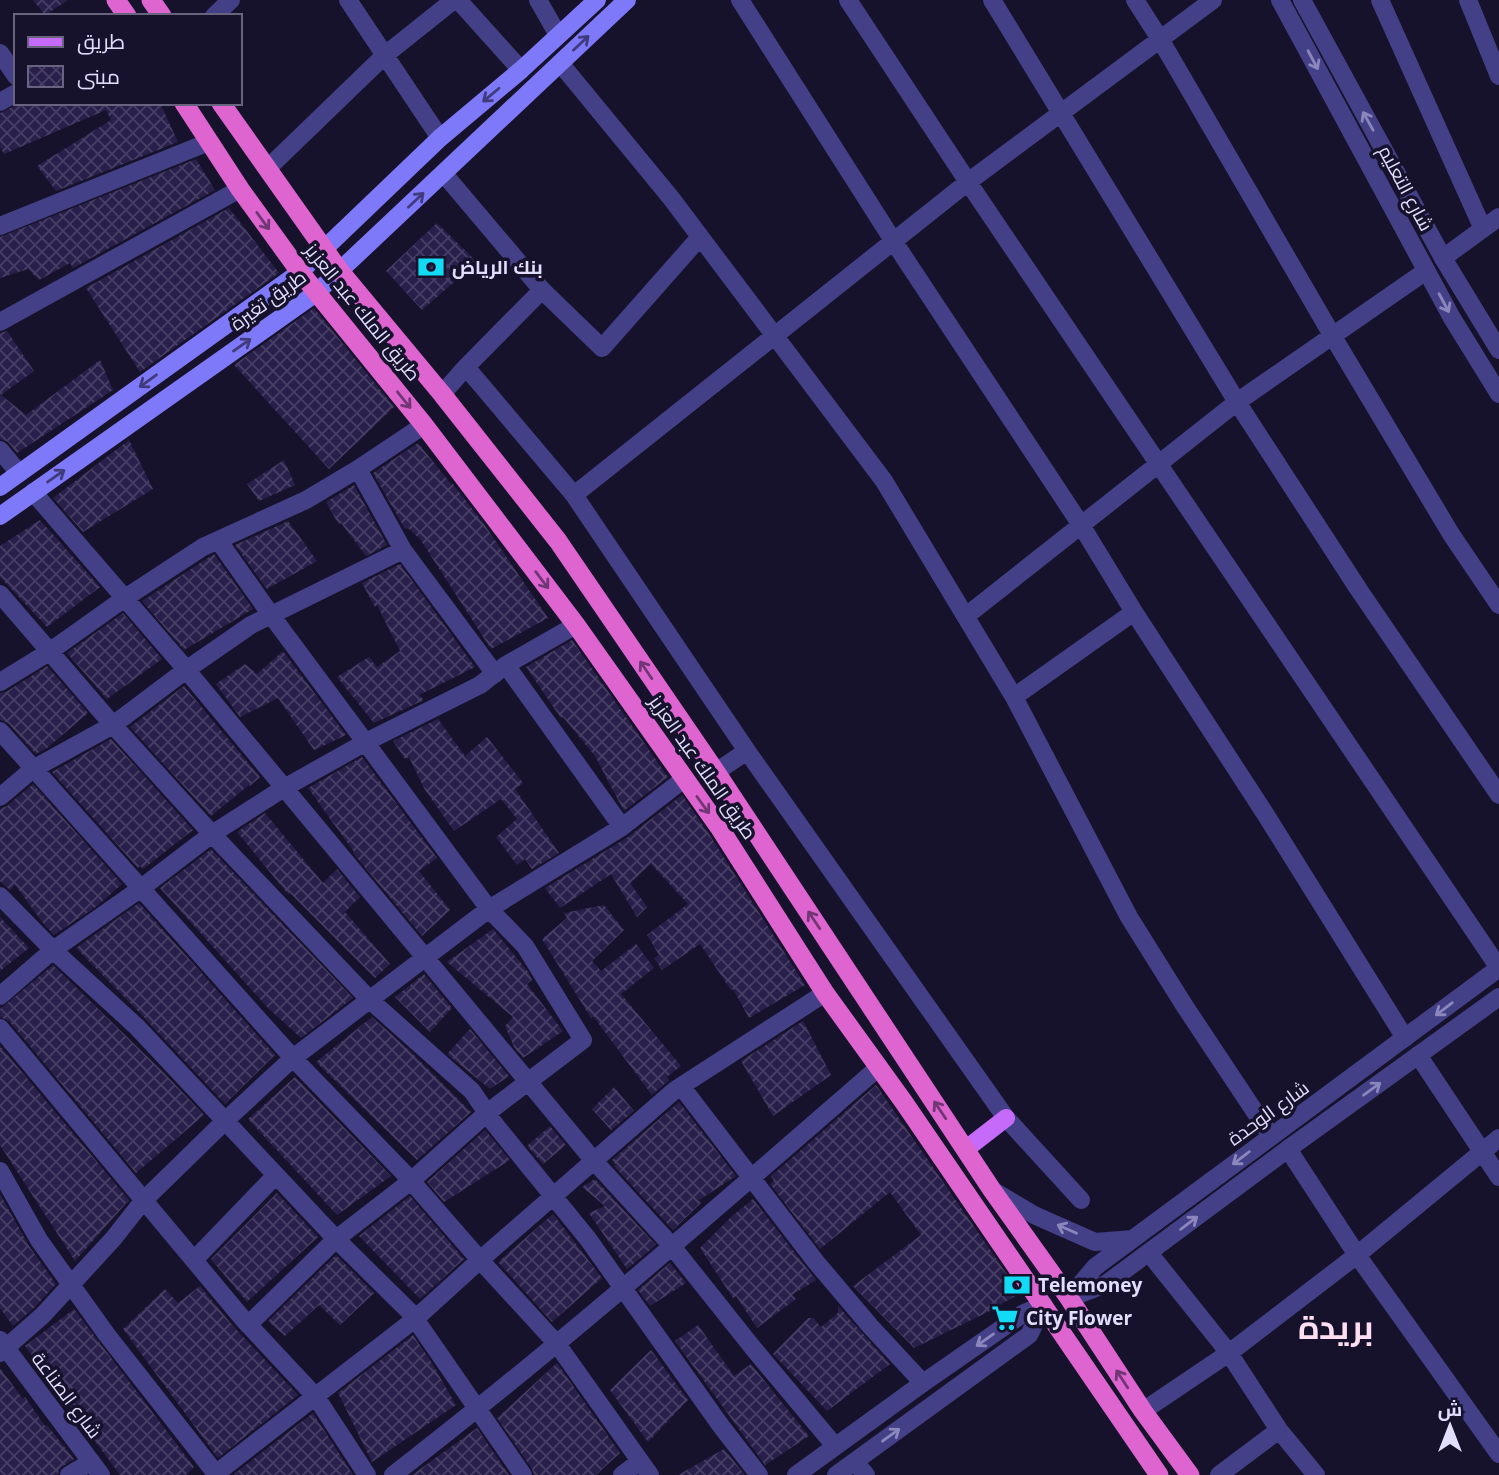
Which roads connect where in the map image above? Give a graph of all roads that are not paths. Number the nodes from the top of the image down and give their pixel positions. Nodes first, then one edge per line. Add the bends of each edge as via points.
1 (231, 0) edge
2 (348, 0) edge
3 (456, 0) edge
4 (538, 0) edge
5 (597, 0) edge
6 (627, 0) edge
7 (740, 0) edge
8 (848, 0) edge
9 (992, 0) edge
10 (1135, 0) edge
11 (1213, 0) edge
12 (1280, 0) edge
13 (1302, 0) edge
14 (1380, 0) edge
15 (1468, 0) edge
16 (216, 14) edge
17 (558, 35) junction
18 (1160, 39) junction
19 (0, 53) edge
20 (385, 55) junction
21 (561, 63) junction
22 (521, 70) junction
23 (14, 73) edge
24 (1499, 76) edge
25 (185, 105) edge
26 (222, 105) edge
27 (1061, 114) junction
28 (440, 138) junction
29 (209, 142) junction
30 (267, 170) junction
31 (444, 174) junction
32 (968, 182) junction
33 (240, 189) junction
34 (1499, 217) edge
35 (0, 226) edge
36 (1483, 229) junction
37 (700, 237) junction
38 (894, 242) junction
39 (325, 249) junction
40 (1443, 258) junction
41 (339, 270) junction
42 (1426, 271) junction
43 (300, 272) junction
44 (542, 290) junction
45 (316, 293) junction
46 (0, 322) edge
47 (1332, 335) junction
48 (775, 337) junction
49 (1499, 350) edge
50 (466, 367) junction
51 (442, 394) junction
52 (1499, 394) edge
53 (1237, 401) junction
54 (424, 425) junction
55 (0, 450) edge
56 (1159, 464) junction
57 (358, 469) junction
58 (19, 473) junction
59 (0, 487) edge
60 (33, 492) junction
61 (574, 495) junction
62 (0, 516) edge
63 (1081, 525) junction
64 (218, 540) junction
65 (403, 550) junction
66 (0, 594) edge
67 (125, 598) junction
68 (1499, 605) edge
69 (1134, 612) junction
70 (271, 615) junction
71 (966, 616) junction
72 (576, 625) junction
73 (49, 652) junction
74 (500, 669) junction
75 (186, 670) junction
76 (0, 682) edge
77 (1013, 697) junction
78 (113, 725) junction
79 (0, 731) edge
80 (366, 742) junction
81 (747, 751) junction
82 (33, 769) junction
83 (716, 772) junction
84 (684, 779) junction
85 (284, 788) junction
86 (1499, 796) edge
87 (0, 797) edge
88 (622, 827) junction
89 (212, 834) junction
90 (140, 889) junction
91 (0, 896) edge
92 (489, 909) junction
93 (53, 950) junction
94 (425, 956) junction
95 (1499, 968) edge
96 (825, 993) junction
97 (0, 996) edge
98 (1499, 997) edge
99 (370, 1000) junction
100 (0, 1028) edge
101 (1405, 1038) junction
102 (1418, 1055) junction
103 (293, 1058) junction
104 (879, 1067) junction
105 (529, 1082) junction
106 (681, 1086) junction
107 (487, 1113) junction
108 (1006, 1118) junction
109 (226, 1120) junction
110 (1271, 1136) junction
111 (1499, 1138) edge
112 (967, 1149) junction
113 (1288, 1149) junction
114 (1482, 1151) junction
115 (594, 1161) junction
116 (0, 1171) edge
117 (276, 1175) junction
118 (1499, 1177) edge
119 (751, 1179) junction
120 (411, 1181) junction
121 (992, 1190) junction
122 (553, 1196) junction
123 (1081, 1200) dead end
124 (144, 1201) junction
125 (336, 1239) junction
126 (1133, 1239) junction
127 (673, 1247) junction
128 (1149, 1253) junction
129 (1357, 1255) junction
130 (194, 1260) junction
131 (480, 1260) junction
132 (71, 1284) junction
133 (622, 1287) junction
134 (1069, 1298) junction
135 (1044, 1305) junction
136 (415, 1320) junction
137 (248, 1325) junction
138 (558, 1344) junction
139 (2, 1347) edge
140 (1229, 1353) junction
141 (923, 1383) junction
142 (316, 1397) junction
143 (478, 1409) junction
144 (1143, 1411) junction
145 (1279, 1430) junction
146 (835, 1446) junction
147 (1499, 1454) edge
148 (96, 1468) edge
149 (645, 1468) edge
150 (860, 1468) edge
151 (69, 1475) edge
152 (215, 1475) edge
153 (367, 1475) edge
154 (393, 1475) edge
155 (523, 1475) edge
156 (622, 1475) edge
157 (759, 1475) edge
158 (796, 1475) edge
159 (836, 1475) edge
160 (1160, 1475) edge
161 (1190, 1475) edge
162 (1219, 1475) edge
163 (1316, 1475) edge

1 - 16 street
2 - 20 street
3 - 20 street
3 - 22 street
4 - 17 street
5 - 17 main road, طريق تغيرة
21 -> 6 main road, طريق تغيرة
7 - 38 street
8 - 32 street
9 - 27 street
10 - 18 street
11 - 18 street
12 -> 42 street, شارع التعليم
40 -> 13 street, شارع التعليم
14 - 36 street
15 - 24 street
17 - 22 main road, طريق تغيرة
18 - 27 street
18 - 47 street
19 - 23 street
20 - 28 street
20 - 30 street
21 - 31 main road, طريق تغيرة
21 - 37 street
22 -> 28 main road, طريق تغيرة
25 - 29 highway, طريق الملك عبد العزيز
26 - 30 highway, طريق الملك عبد العزيز
27 - 32 street
27 - 53 street
28 - 39 main road, طريق تغيرة
29 - 33 highway, طريق الملك عبد العزيز
29 - 35 street
30 - 39 highway, طريق الملك عبد العزيز
41 -> 31 main road, طريق تغيرة
31 - 44 street
32 - 38 street
32 - 56 street
33 -> 43 highway, طريق الملك عبد العزيز
33 - 46 street
34 - 36 street
36 - 40 street
37 - 44 street via 602,348
37 - 48 street
38 - 48 street
38 - 63 street
39 - 41 highway, طريق الملك عبد العزيز
39 - 43 main road, طريق تغيرة
40 - 49 street, شارع التعليم
41 - 45 main road, طريق تغيرة
41 - 51 highway, طريق الملك عبد العزيز
42 - 47 street
42 -> 52 street, شارع التعليم
43 - 45 highway, طريق الملك عبد العزيز
43 -> 58 main road, طريق تغيرة
44 - 50 street
45 -> 54 highway, طريق الملك عبد العزيز
60 -> 45 main road, طريق تغيرة
47 - 53 street
47 - 68 street
48 - 61 street
48 - 71 street via 884,481
50 - 51 street
50 - 61 street
83 -> 51 highway, طريق الملك عبد العزيز via 558,541
53 - 56 street
53 - 86 street
54 - 57 street
54 -> 72 highway, طريق الملك عبد العزيز
55 - 58 street
56 - 63 street
56 - 95 street
57 - 64 street via 306,500
57 - 65 street
58 - 59 main road, طريق تغيرة
60 - 62 main road, طريق تغيرة
60 - 67 street
61 - 81 street
63 - 69 street
63 - 71 street
64 - 67 street
64 - 70 street
65 - 70 street
65 - 74 street
66 - 73 street
67 - 73 street
67 - 75 street
69 - 77 street
69 - 101 street
70 - 75 street
70 - 80 street
71 - 77 street
72 - 74 street
72 - 84 highway, طريق الملك عبد العزيز
73 - 76 street
73 - 78 street
74 - 80 street via 480,685
74 - 88 street
75 - 78 street
75 - 85 street
77 - 110 street via 1129,917
78 - 82 street
78 - 89 street
79 - 82 street
80 - 85 street
80 - 92 street
81 - 83 street
81 - 108 street
82 - 87 street
82 - 90 street
112 -> 83 highway, طريق الملك عبد العزيز
84 - 88 street
84 -> 96 highway, طريق الملك عبد العزيز
85 - 89 street
85 - 94 street
88 - 92 street
89 - 90 street
89 - 99 street
90 - 93 street
90 - 103 street
91 - 93 street
92 - 94 street
92 - 105 street via 525,946 583,1040
93 - 97 street
93 - 109 street via 137,1027
94 - 99 street
94 - 105 street
95 -> 101 street, شارع الوحدة
96 - 104 highway, طريق الملك عبد العزيز
96 - 106 street
98 - 102 street
99 - 103 street
99 - 107 street via 472,1091
100 - 124 street
101 - 110 street, شارع الوحدة
113 -> 102 street
102 - 114 street
103 - 109 street
103 - 120 street
104 - 119 street
104 - 135 highway, طريق الملك عبد العزيز
105 - 107 street
105 - 115 street
106 - 115 street
106 - 119 street
107 - 120 street
107 - 122 street
108 - 112 main road
108 - 123 street
109 - 117 street
109 - 124 street
110 -> 126 street, شارع الوحدة
111 - 114 street
112 - 121 highway, طريق الملك عبد العزيز
128 -> 113 street
113 - 129 street
114 - 118 street
114 - 129 street
115 - 122 street
115 - 127 street
116 - 132 street via 39,1240
117 - 125 street
117 - 130 street
119 - 127 street
119 - 141 street via 816,1262
120 - 125 street
120 - 131 street
126 -> 121 street via 1094,1242
121 - 134 highway, طريق الملك عبد العزيز
122 - 131 street
122 - 133 street
124 - 130 street
124 - 132 street
125 - 136 street
125 - 137 street
126 - 134 street, شارع الوحدة via 1095,1267
127 - 133 street
127 - 146 street
128 - 134 street via 1106,1284
128 - 140 street
129 - 140 street
129 - 147 street
130 - 137 street
131 - 136 street
131 - 138 street
132 - 139 street via 43,1315
132 - 152 street
133 - 138 street
133 - 157 street
144 -> 134 highway, طريق الملك عبد العزيز
135 -> 141 street via 1024,1313
150 -> 135 street via 1029,1335
135 - 160 highway, طريق الملك عبد العزيز
136 - 142 street
136 - 143 street
137 - 142 street
138 - 143 street
138 - 149 street
139 - 148 street, شارع الصناعة
140 - 144 street
140 - 145 street
141 - 146 street
142 - 152 street
142 - 153 street
143 - 154 street
143 - 155 street
144 - 161 highway, طريق الملك عبد العزيز
145 - 162 street
145 - 163 street
146 - 158 street
148 - 151 street
149 - 156 street
150 - 159 street

